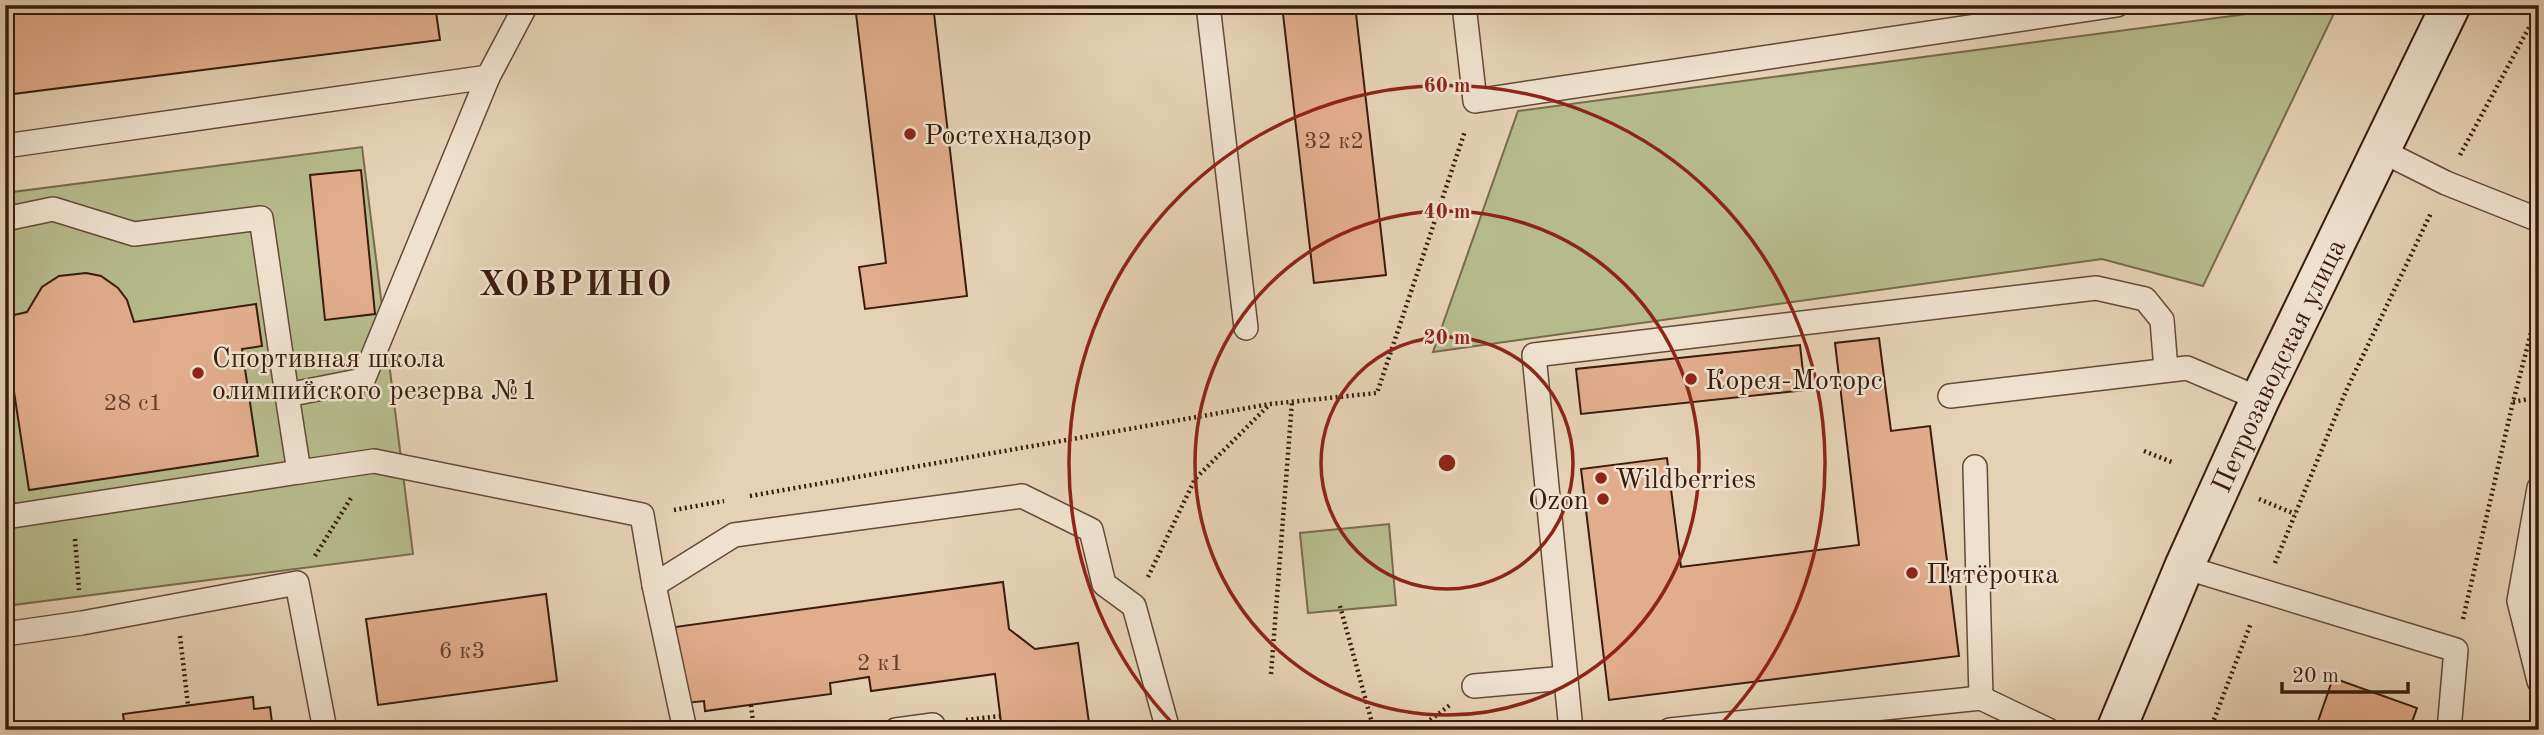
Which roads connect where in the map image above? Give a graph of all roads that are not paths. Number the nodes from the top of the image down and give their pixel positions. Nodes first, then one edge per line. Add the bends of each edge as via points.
1 (526, 5) edge
2 (1208, 5) edge
3 (1464, 5) edge
4 (2117, 5) edge
5 (2451, 5) edge
6 (488, 77) junction
7 (5, 146) edge
8 (2380, 150) junction
9 (5, 219) edge
10 (2539, 220) edge
11 (1246, 328) dead end
12 (2166, 370) junction
13 (287, 396) junction
14 (1950, 396) dead end
15 (2260, 398) junction
16 (1975, 467) dead end
17 (299, 472) junction
18 (2539, 488) edge
19 (5, 510) edge
20 (2184, 567) junction
21 (654, 584) junction
22 (5, 634) edge
23 (1566, 678) junction
24 (2539, 681) edge
25 (1474, 686) road end
26 (1981, 698) junction
27 (325, 730) edge
28 (685, 730) edge
29 (897, 730) edge
30 (934, 730) edge
31 (1167, 730) edge
32 (1571, 730) edge
33 (1670, 730) edge
34 (2048, 730) edge
35 (2116, 730) edge
36 (2449, 730) edge

1 - 6 lane
2 - 11 lane
3 - 4 lane via 1475,101
5 - 8 main road, Петрозаводская улица
6 - 7 lane
6 - 13 lane via 363,380
8 - 10 lane via 2446,183
8 - 15 main road, Петрозаводская улица
9 - 13 lane via 53,209 134,234 261,218
12 - 14 lane
12 - 15 lane via 2187,368
12 - 23 lane via 2162,320 2145,299 2096,288 1534,355
13 - 17 lane
15 - 20 main road, Петрозаводская улица
16 - 26 lane
17 - 19 lane via 6,517
17 - 21 lane via 374,461 642,515
18 - 24 lane via 2519,601
20 - 35 main road, Петрозаводская улица
20 - 36 lane via 2456,650
21 - 28 lane
21 - 31 lane via 734,535 1022,496 1091,530 1104,584 1134,606
22 - 27 lane via 297,583
23 - 25 lane
23 - 32 lane
26 - 33 lane
26 - 34 lane
29 - 30 lane via 933,724

